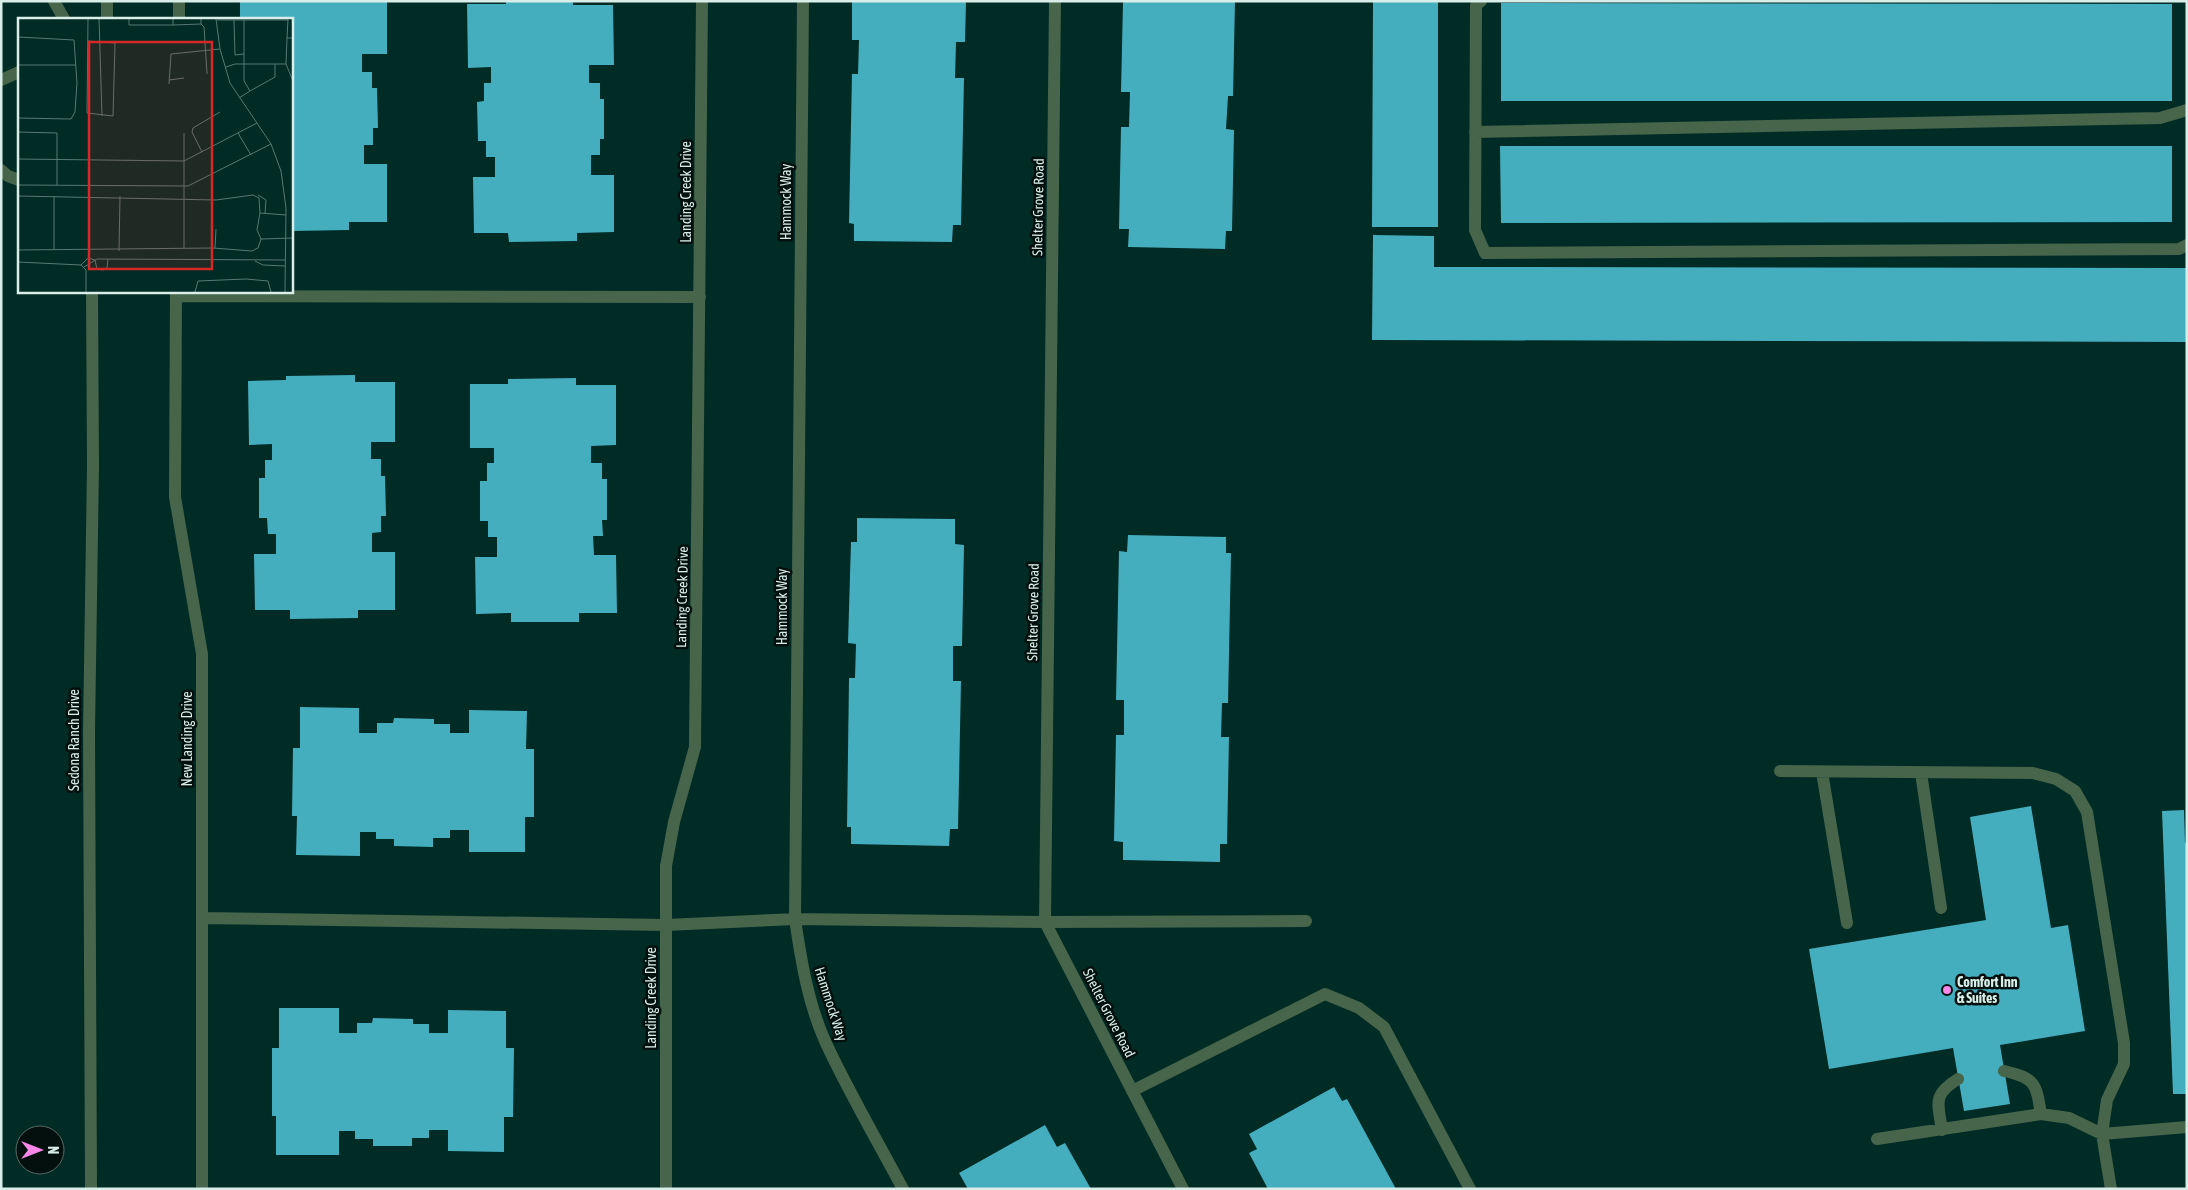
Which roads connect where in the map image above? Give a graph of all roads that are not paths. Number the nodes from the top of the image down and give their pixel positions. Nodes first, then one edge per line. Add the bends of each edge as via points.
1 (54, 1) edge
2 (107, 1) edge
3 (179, 1) edge
4 (702, 1) edge
5 (803, 1) edge
6 (1055, 1) edge
7 (1481, 1) edge
8 (63, 18) edge
9 (107, 18) edge
10 (179, 18) edge
11 (18, 72) edge
12 (1, 80) edge
13 (2187, 110) edge
14 (1476, 132) junction
15 (1, 170) edge
16 (18, 180) edge
17 (2187, 245) edge
18 (92, 292) edge
19 (176, 294) edge
20 (700, 297) junction
21 (1780, 771) dead end
22 (1822, 772) junction
23 (1921, 773) junction
24 (1941, 908) dead end
25 (202, 918) junction
26 (795, 919) junction
27 (1306, 921) dead end
28 (1045, 922) junction
29 (1846, 923) dead end
30 (666, 925) junction
31 (2004, 1071) dead end
32 (1958, 1079) dead end
33 (1132, 1091) junction
34 (2041, 1114) junction
35 (2187, 1127) edge
36 (1942, 1130) junction
37 (2102, 1134) junction
38 (1876, 1140) dead end
39 (90, 1189) edge
40 (202, 1189) edge
41 (666, 1189) edge
42 (903, 1189) edge
43 (1183, 1189) edge
44 (1470, 1189) edge
45 (2111, 1189) edge

1 - 8 lane
2 - 9 lane
3 - 10 lane
4 - 20 lane, Landing Creek Drive
5 - 26 lane, Hammock Way
6 - 28 lane, Shelter Grove Road
7 - 14 lane via 1476,5
11 - 12 lane
13 - 14 lane via 2160,118
14 - 17 lane via 1475,230 1486,253 2179,249
15 - 16 lane
18 - 39 lane, Sedona Ranch Drive via 93,466 88,732
19 - 20 lane
19 - 25 lane, New Landing Drive via 174,497 202,654
20 - 30 lane, Landing Creek Drive via 694,747 666,866
21 - 22 lane
22 - 23 lane
22 - 29 lane
23 - 24 lane
23 - 37 lane via 2033,773 2056,779 2075,790 2087,812 2124,1043 2124,1064 2107,1100
25 - 30 lane
25 - 40 lane, New Landing Drive
26 - 28 lane
26 - 30 lane
26 - 42 lane, Hammock Way via 810,999 825,1040
27 - 28 lane
28 - 33 lane, Shelter Grove Road
30 - 41 lane, Landing Creek Drive
31 - 34 lane via 2023,1075 2037,1088
32 - 36 lane via 1944,1087 1938,1101
33 - 43 lane, Shelter Grove Road
33 - 44 lane via 1325,994 1360,1008 1384,1027
34 - 36 lane
34 - 37 lane via 2068,1118
35 - 37 lane
36 - 38 lane
37 - 45 lane

